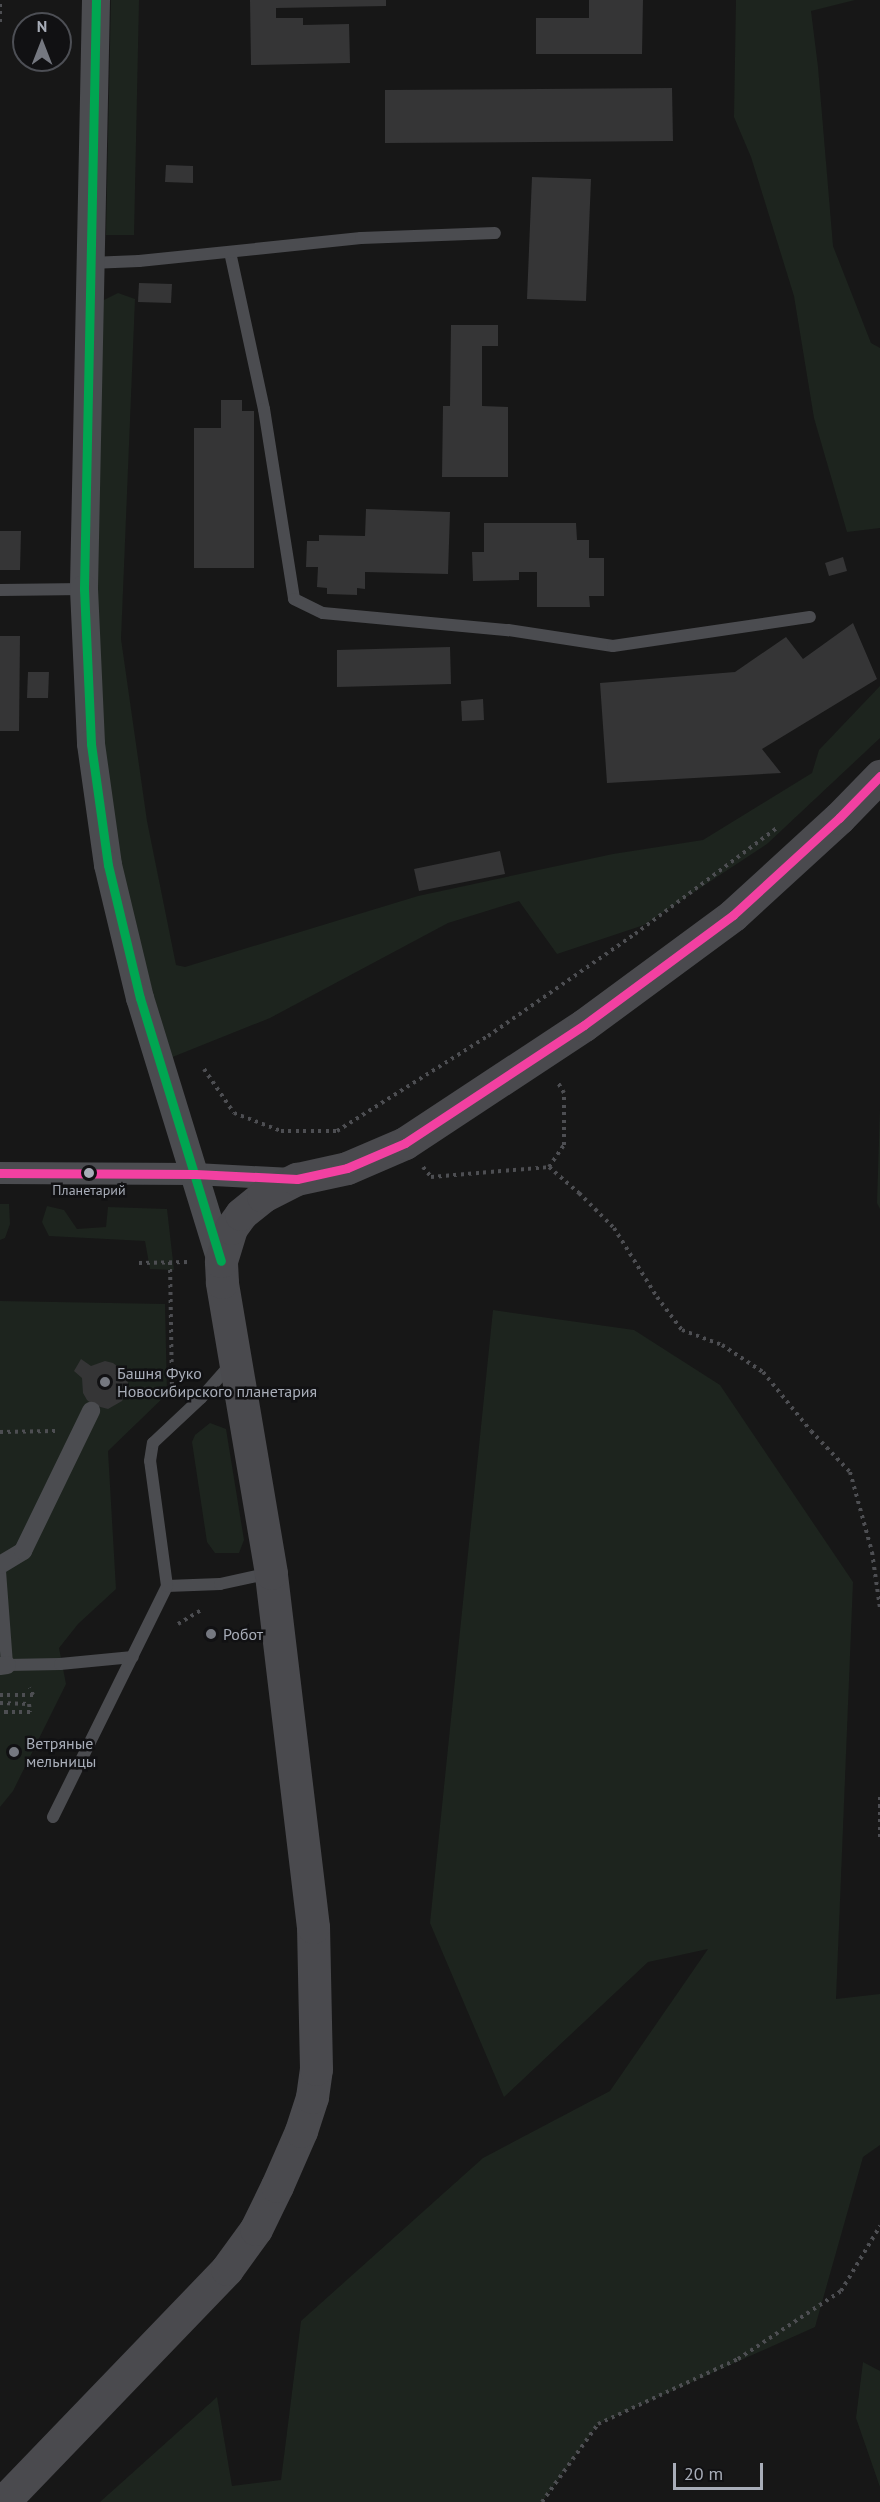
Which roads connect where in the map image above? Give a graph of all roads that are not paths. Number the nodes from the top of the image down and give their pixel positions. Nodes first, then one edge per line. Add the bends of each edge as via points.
1 (96, 0) edge
2 (495, 233) dead end
3 (230, 252) junction
4 (90, 263) junction
5 (84, 589) junction
6 (0, 590) edge
7 (810, 617) dead end
8 (880, 776) edge
9 (0, 1173) edge
10 (195, 1174) junction
11 (297, 1179) junction
12 (205, 1261) junction
13 (236, 1359) junction
14 (91, 1411) dead end
15 (0, 1565) edge
16 (0, 1571) edge
17 (271, 1573) junction
18 (167, 1586) junction
19 (133, 1657) junction
20 (3, 1665) edge
21 (53, 1816) dead end
22 (3, 2502) edge

1 - 4 street
2 - 3 lane via 361,238
3 - 4 lane
3 - 7 lane via 264,409 294,599 323,613 508,630 613,646
4 - 5 street
5 - 6 lane
5 - 10 street via 92,744 108,865 140,998
8 - 11 main road via 733,915 584,1025 405,1143 347,1168
9 - 10 street
10 - 11 street
10 - 12 street
11 - 12 main road via 263,1196 241,1214
12 - 13 main road via 222,1282
13 - 17 main road
13 - 18 lane via 153,1443 150,1461
14 - 15 street via 23,1551
16 - 20 lane
17 - 18 lane via 220,1584
17 - 22 main road via 313,1926 316,2069 312,2097 272,2197 256,2229 227,2270
18 - 19 lane
19 - 20 lane
19 - 21 lane

